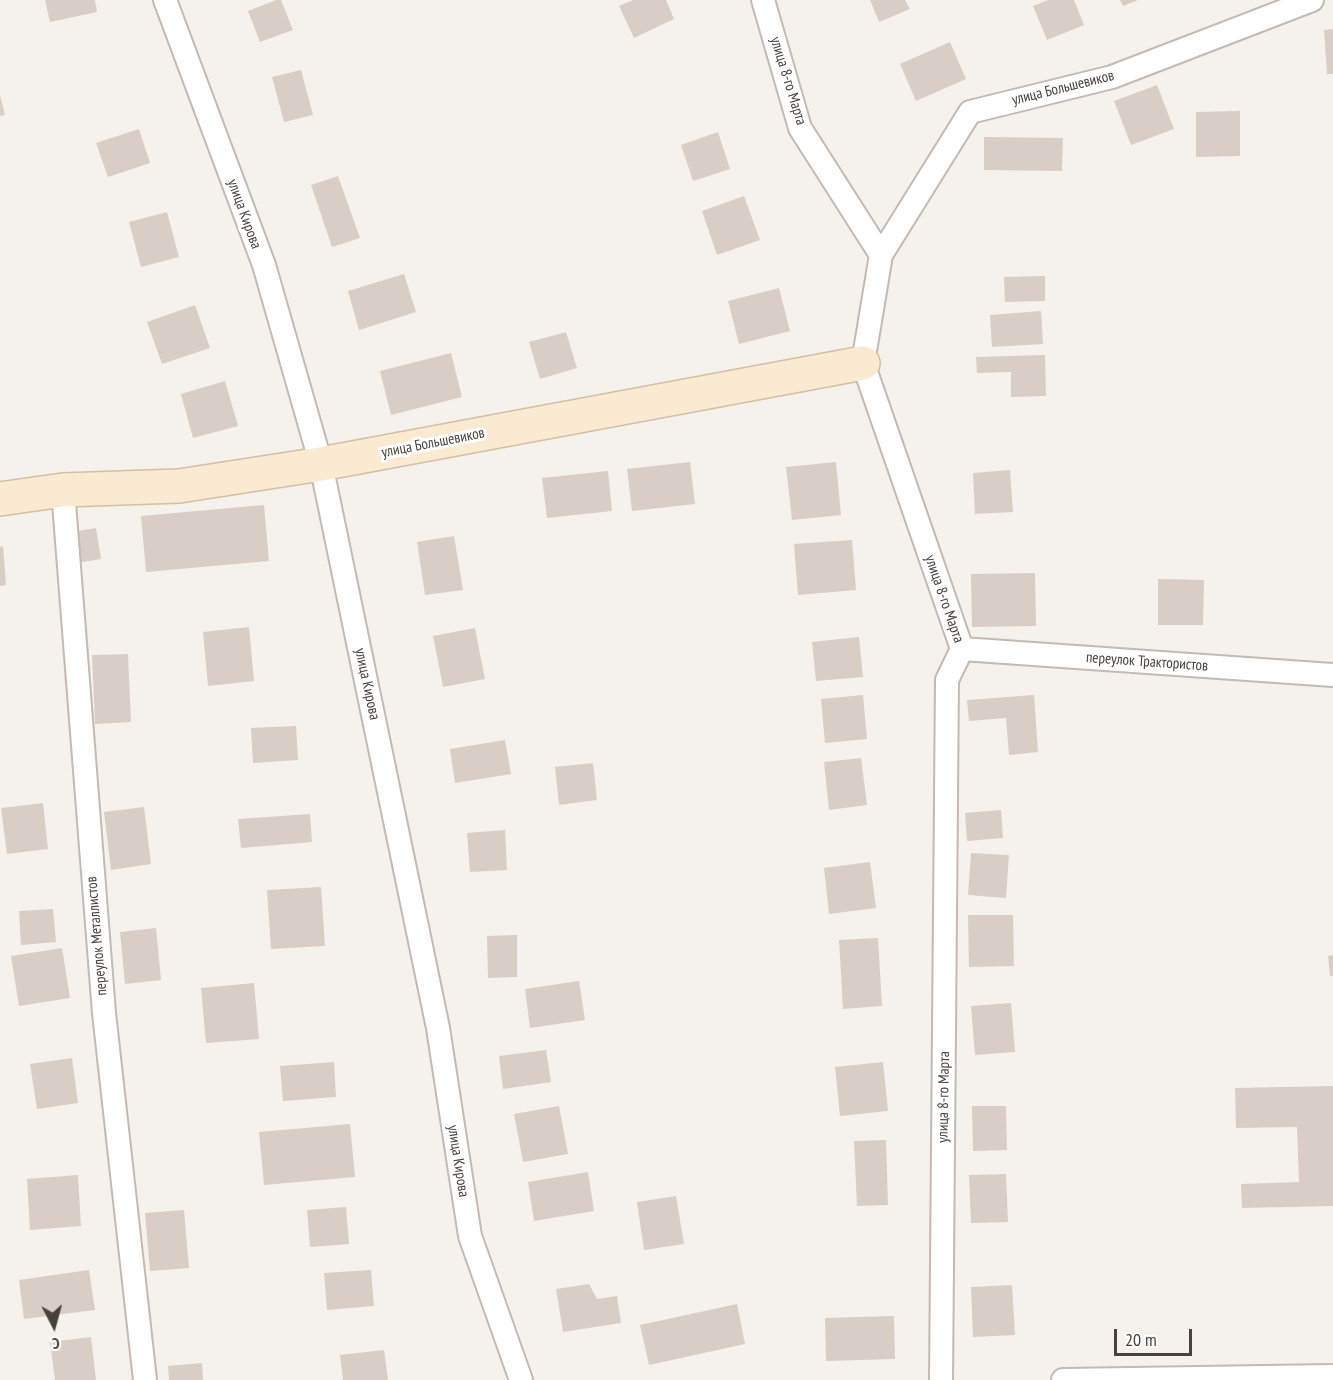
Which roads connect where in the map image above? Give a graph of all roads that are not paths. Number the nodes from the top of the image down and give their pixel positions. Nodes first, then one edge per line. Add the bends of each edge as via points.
1 (165, 0) edge
2 (763, 0) edge
3 (1312, 0) edge
4 (881, 255) junction
5 (863, 363) junction
6 (321, 464) junction
7 (63, 490) junction
8 (0, 499) edge
9 (962, 649) junction
10 (1333, 675) edge
11 (1333, 1376) edge
12 (145, 1380) edge
13 (520, 1380) edge
14 (941, 1380) edge
15 (1063, 1380) edge

1 - 6 street, улица Кирова via 264,265
2 - 4 street, улица 8-го Марта via 800,128
3 - 4 street, улица Большевиков via 1112,77 970,112
4 - 5 street, улица 8-го Марта
5 - 6 street, улица Большевиков
5 - 9 street, улица 8-го Марта
6 - 7 street, улица Большевиков via 179,486
6 - 13 street, улица Кирова via 438,1028 470,1236
7 - 8 street, улица Большевиков
7 - 12 street, переулок Металлистов via 104,1013
9 - 10 street, переулок Трактористов
9 - 14 street, улица 8-го Марта via 947,680
11 - 15 street

